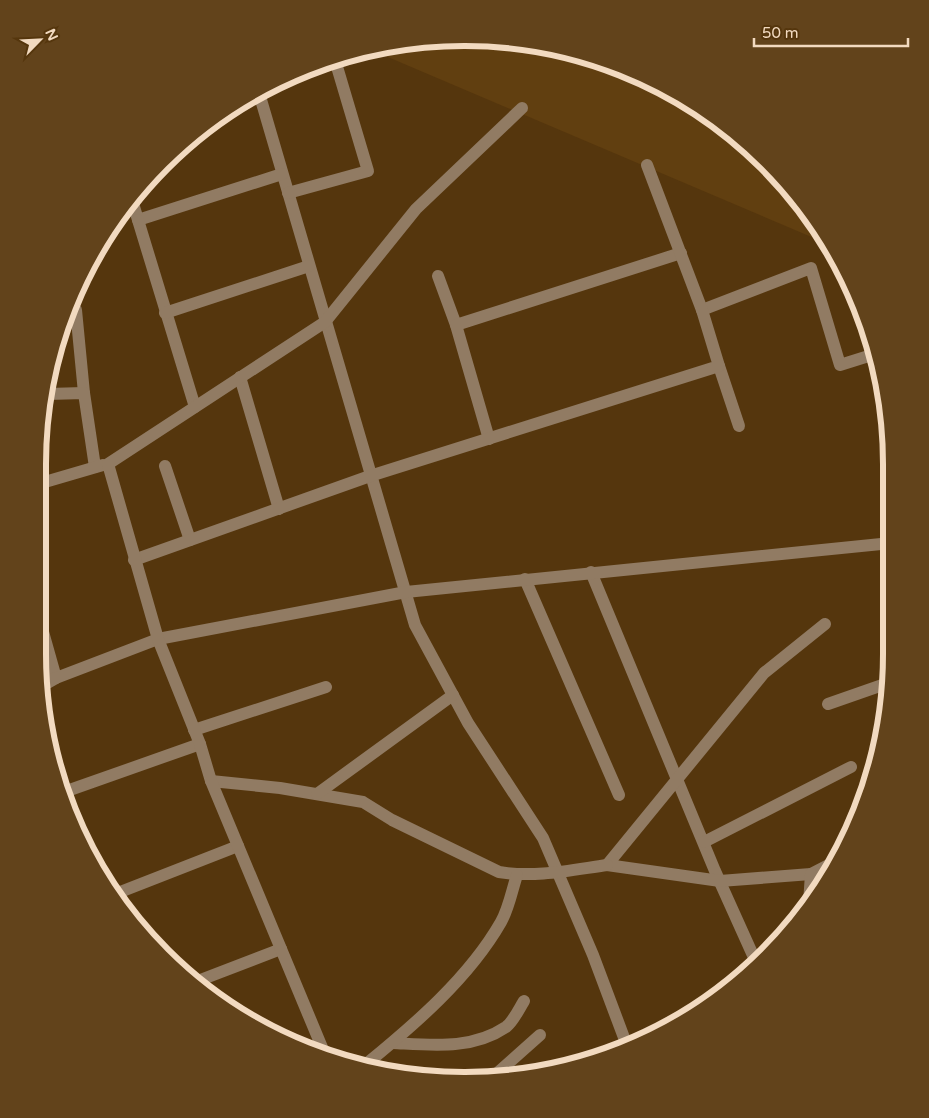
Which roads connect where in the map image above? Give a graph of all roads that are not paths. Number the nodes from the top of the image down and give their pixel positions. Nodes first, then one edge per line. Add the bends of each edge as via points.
1 (338, 66) edge
2 (261, 99) edge
3 (522, 108) dead end
4 (648, 165) dead end
5 (282, 174) junction
6 (288, 193) junction
7 (134, 208) edge
8 (138, 220) junction
9 (681, 253) junction
10 (309, 266) junction
11 (438, 276) dead end
12 (76, 310) dead end
13 (702, 310) junction
14 (165, 313) junction
15 (325, 322) junction
16 (456, 325) junction
17 (868, 356) edge
18 (719, 366) junction
19 (240, 377) junction
20 (84, 393) junction
21 (52, 394) edge
22 (195, 407) junction
23 (739, 426) dead end
24 (489, 439) junction
25 (108, 464) junction
26 (165, 466) dead end
27 (95, 467) junction
28 (370, 476) junction
29 (46, 482) edge
30 (279, 509) junction
31 (190, 540) junction
32 (883, 547) edge
33 (134, 560) junction
34 (591, 572) junction
35 (525, 579) junction
36 (406, 592) junction
37 (825, 624) dead end
38 (158, 639) junction
39 (46, 642) edge
40 (56, 678) junction
41 (47, 683) edge
42 (882, 685) edge
43 (326, 687) dead end
44 (453, 695) junction
45 (828, 704) dead end
46 (194, 730) junction
47 (200, 744) junction
48 (851, 767) dead end
49 (678, 776) junction
50 (211, 781) junction
51 (69, 790) edge
52 (316, 794) junction
53 (619, 795) dead end
54 (704, 842) junction
55 (238, 846) junction
56 (607, 865) junction
57 (824, 867) edge
58 (558, 872) junction
59 (811, 874) junction
60 (516, 875) junction
61 (720, 881) junction
62 (809, 890) edge
63 (121, 892) edge
64 (281, 949) junction
65 (753, 956) edge
66 (203, 979) edge
67 (524, 1001) dead end
68 (540, 1035) dead end
69 (625, 1040) edge
70 (393, 1043) junction
71 (322, 1047) edge
72 (372, 1061) edge
73 (501, 1070) edge

1 - 6 street via 368,171
2 - 5 street
3 - 15 street via 416,209
4 - 9 street
5 - 6 street
5 - 8 street
6 - 10 street
7 - 8 street
8 - 14 street
9 - 13 street
9 - 16 street
10 - 14 street
10 - 15 street
11 - 16 street
12 - 20 street
13 - 17 street via 811,268 840,365
13 - 18 street
14 - 22 street
15 - 19 street
15 - 28 street
16 - 24 street
18 - 23 street
18 - 24 street
19 - 22 street
19 - 30 street
20 - 21 street
20 - 27 street
22 - 25 street
24 - 28 street
25 - 27 street
25 - 33 street
26 - 31 street
27 - 29 street
28 - 30 street
28 - 36 street
30 - 31 street
31 - 33 street
32 - 34 street
33 - 38 street
34 - 35 street
34 - 49 street
35 - 36 street
35 - 53 street
36 - 38 street
36 - 44 street via 416,625
37 - 49 street via 764,673
38 - 40 street
38 - 46 street
39 - 40 street
40 - 41 street
42 - 45 street
43 - 46 street
44 - 52 street
44 - 58 street via 544,838
46 - 47 street
47 - 50 street
47 - 51 street
48 - 54 street
49 - 54 street
49 - 56 street
50 - 52 street
50 - 55 street
52 - 60 street via 362,802 499,872
54 - 61 street
55 - 63 street
55 - 64 street
56 - 58 street
56 - 61 street
57 - 59 street
58 - 60 street
58 - 69 street via 594,955
59 - 61 street
59 - 62 street
60 - 70 street via 502,920 478,956 418,1022
61 - 65 street
64 - 66 street
64 - 71 street
67 - 70 street via 507,1026 473,1041 451,1046
68 - 73 street
70 - 72 street

